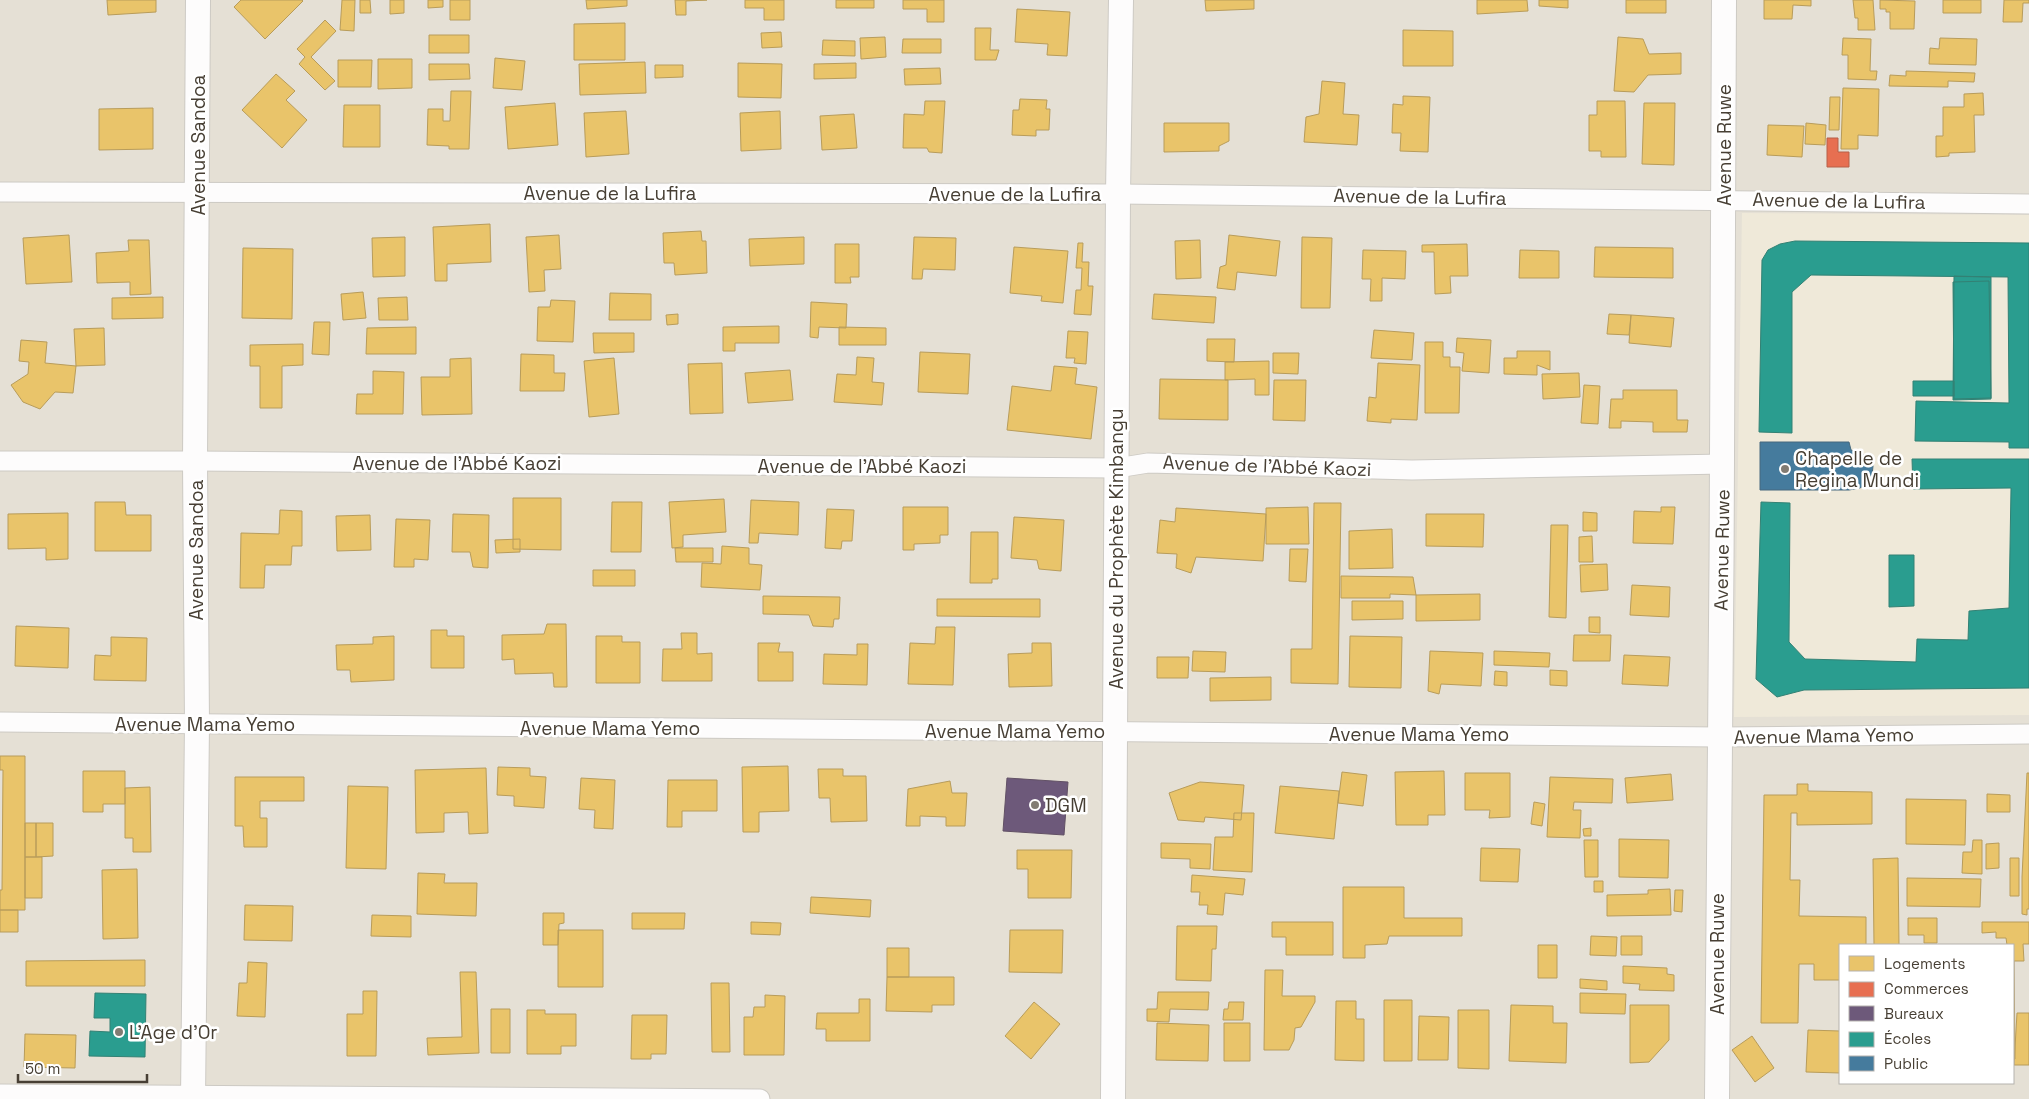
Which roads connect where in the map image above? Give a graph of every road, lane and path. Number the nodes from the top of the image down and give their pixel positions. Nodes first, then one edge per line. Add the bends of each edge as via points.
1 (198, 0) edge
2 (1121, 0) edge
3 (1724, 0) edge
4 (0, 192) edge
5 (197, 192) junction
6 (1118, 194) junction
7 (1725, 200) junction
8 (2029, 204) edge
9 (0, 461) edge
10 (195, 461) junction
11 (1724, 464) junction
12 (1117, 468) junction
13 (0, 722) edge
14 (197, 724) junction
15 (1115, 732) junction
16 (2029, 734) edge
17 (1719, 737) junction
18 (0, 1094) edge
19 (193, 1097) edge
20 (760, 1099) edge
21 (1113, 1099) edge
22 (1716, 1099) edge

1 - 5 street, Avenue Sandoa
2 - 6 street, Avenue du Prophète Kimbangu
3 - 7 street, Avenue Ruwe
4 - 5 street, Avenue de la Lufira
5 - 6 street, Avenue de la Lufira
5 - 10 street, Avenue Sandoa
6 - 7 street, Avenue de la Lufira
6 - 12 street, Avenue du Prophète Kimbangu
7 - 8 street, Avenue de la Lufira
7 - 11 street, Avenue Ruwe
9 - 10 street, Avenue de l'Abbé Kaozi
10 - 12 street, Avenue de l'Abbé Kaozi
10 - 14 street, Avenue Sandoa
11 - 12 street, Avenue de l'Abbé Kaozi via 1412,470 1148,463
11 - 17 street, Avenue Ruwe
12 - 15 street, Avenue du Prophète Kimbangu
13 - 14 street, Avenue Mama Yemo
14 - 15 street, Avenue Mama Yemo
14 - 19 street, Avenue Sandoa
15 - 17 street, Avenue Mama Yemo
15 - 21 street, Avenue du Prophète Kimbangu
16 - 17 street, Avenue Mama Yemo
17 - 22 street, Avenue Ruwe
18 - 19 street
19 - 20 street

